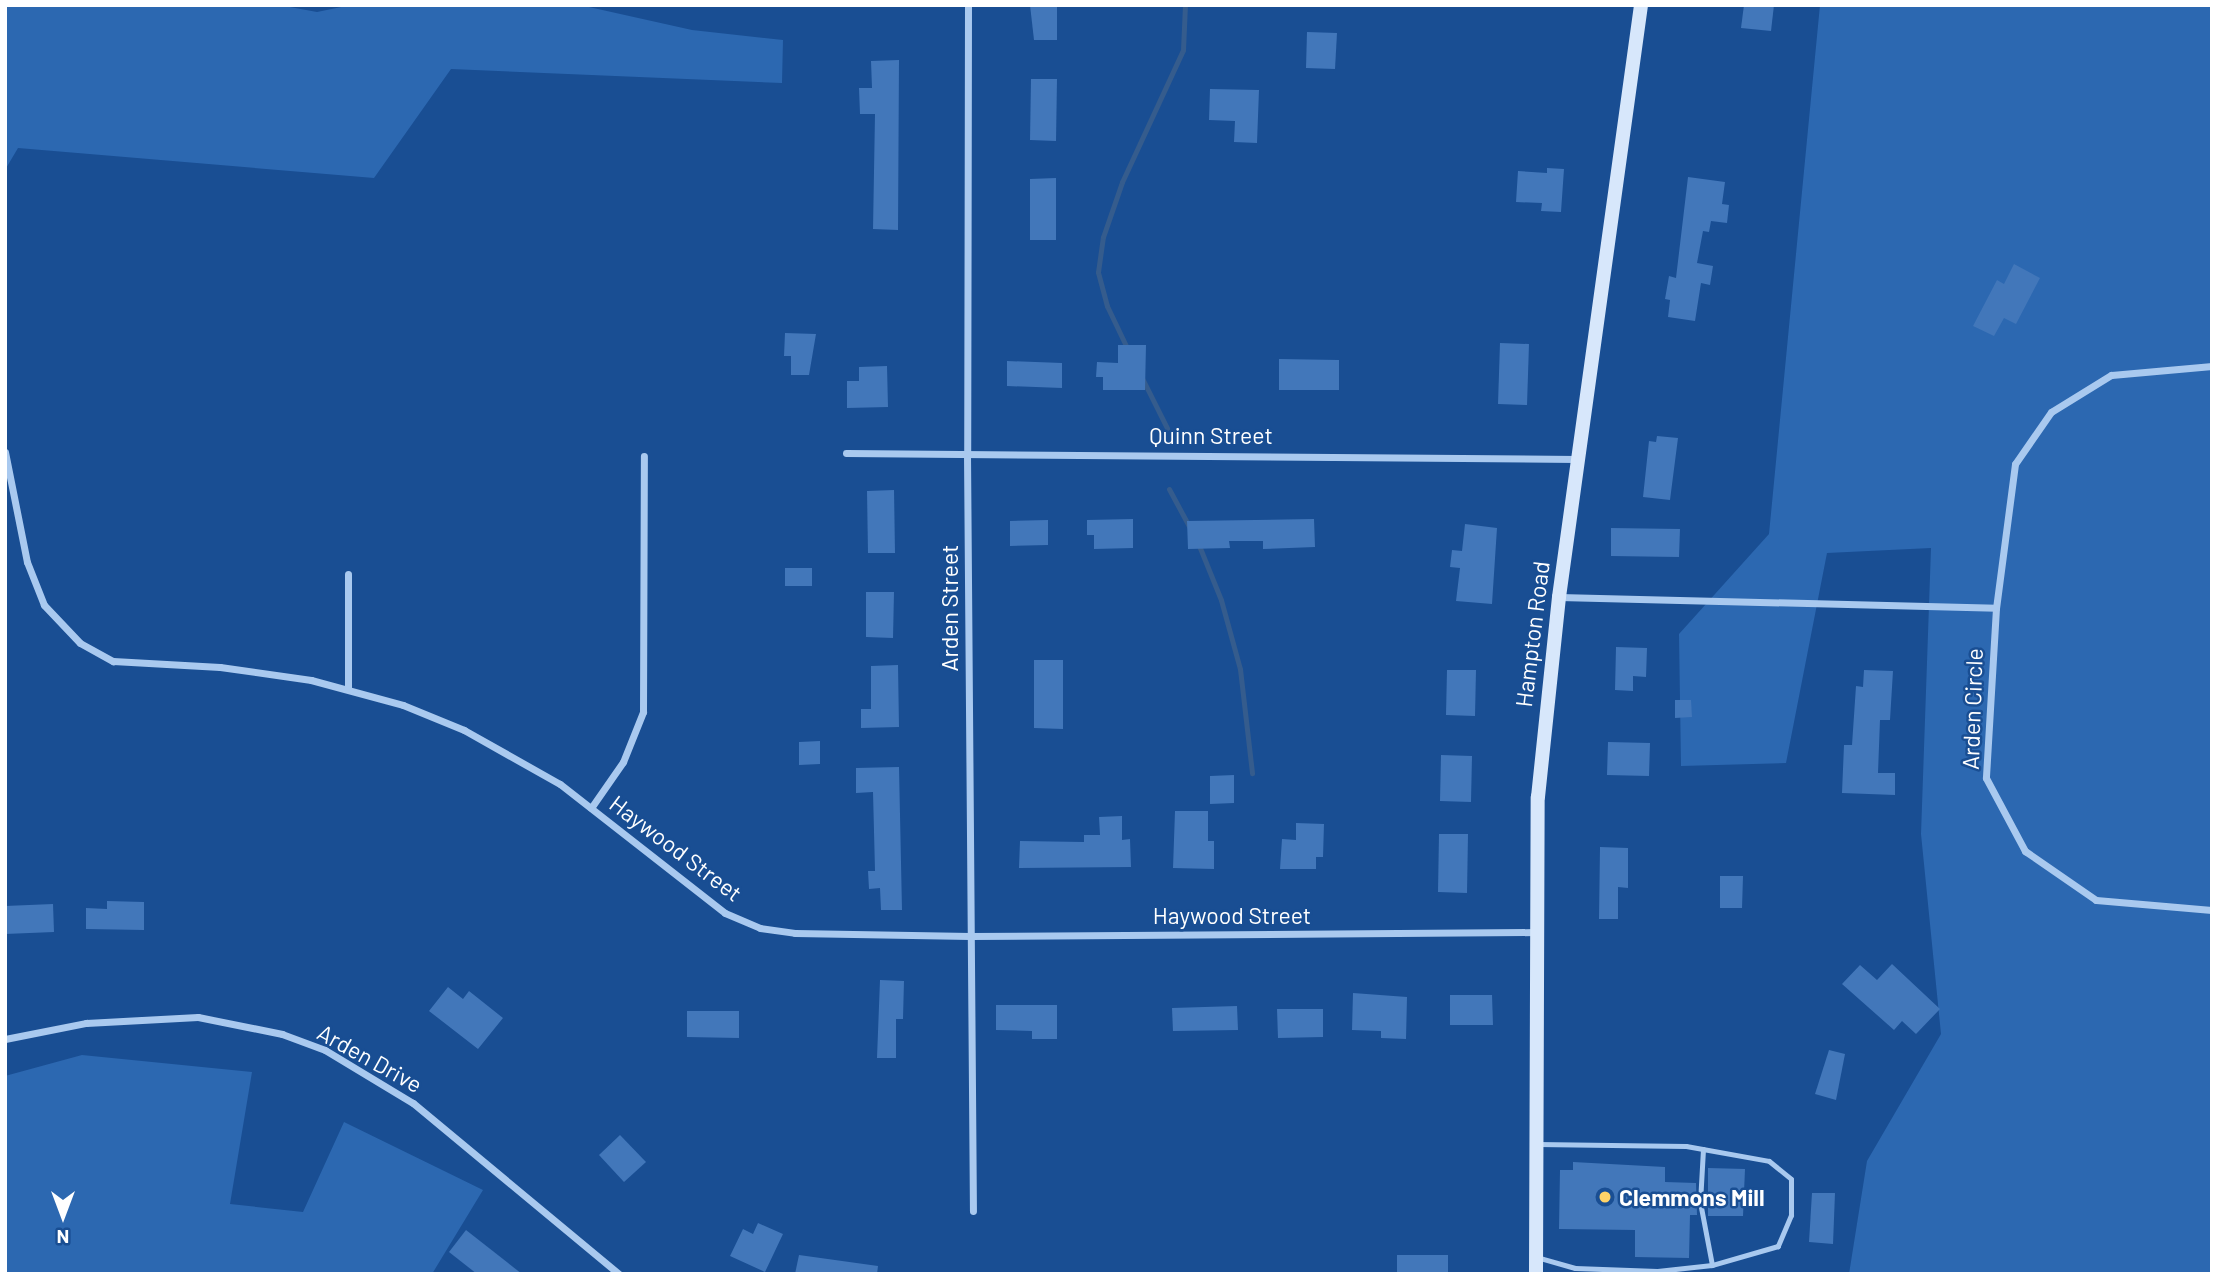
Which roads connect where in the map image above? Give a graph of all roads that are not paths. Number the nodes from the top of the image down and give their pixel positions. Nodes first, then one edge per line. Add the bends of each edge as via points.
1 (968, 5) edge
2 (1641, 5) edge
3 (2212, 366) edge
4 (5, 452) edge
5 (846, 453) dead end
6 (967, 453) junction
7 (644, 456) dead end
8 (1577, 459) junction
9 (7, 474) edge
10 (348, 574) dead end
11 (1559, 597) junction
12 (1996, 608) junction
13 (348, 689) junction
14 (591, 808) junction
15 (2212, 910) edge
16 (1535, 932) junction
17 (970, 936) junction
18 (5, 1039) edge
19 (1536, 1144) junction
20 (1703, 1149) junction
21 (973, 1211) dead end
22 (1536, 1257) junction
23 (1712, 1265) junction
24 (619, 1274) edge
25 (1536, 1274) edge

1 - 6 street, Arden Street
2 - 8 main road, Hampton Road
3 - 12 street, Arden Circle via 2111,375 2051,412 2015,464
4 - 9 street, Haywood Street
5 - 6 street, Quinn Street
6 - 8 street, Quinn Street
6 - 17 street, Arden Street
7 - 14 street via 643,712 623,762
8 - 11 main road, Hampton Road
9 - 13 street, Haywood Street via 27,562 44,605 80,643 113,661 220,667
10 - 13 street
11 - 12 street
11 - 16 main road, Hampton Road via 1538,797
12 - 15 street, Arden Circle via 1986,778 2025,851 2096,900
13 - 14 street, Haywood Street via 464,730
14 - 17 street, Haywood Street via 725,913 760,928 795,933
16 - 17 street, Haywood Street
16 - 19 main road, Hampton Road
17 - 21 street, Arden Street
18 - 24 street, Arden Drive via 86,1023 198,1017 282,1034 325,1050 424,1111
19 - 20 lane via 1600,1142
19 - 22 main road, Hampton Road
20 - 23 lane via 1700,1202
20 - 23 lane via 1769,1161 1791,1179 1791,1215 1778,1246
22 - 23 lane via 1589,1268 1657,1271
22 - 25 main road, Hampton Road

